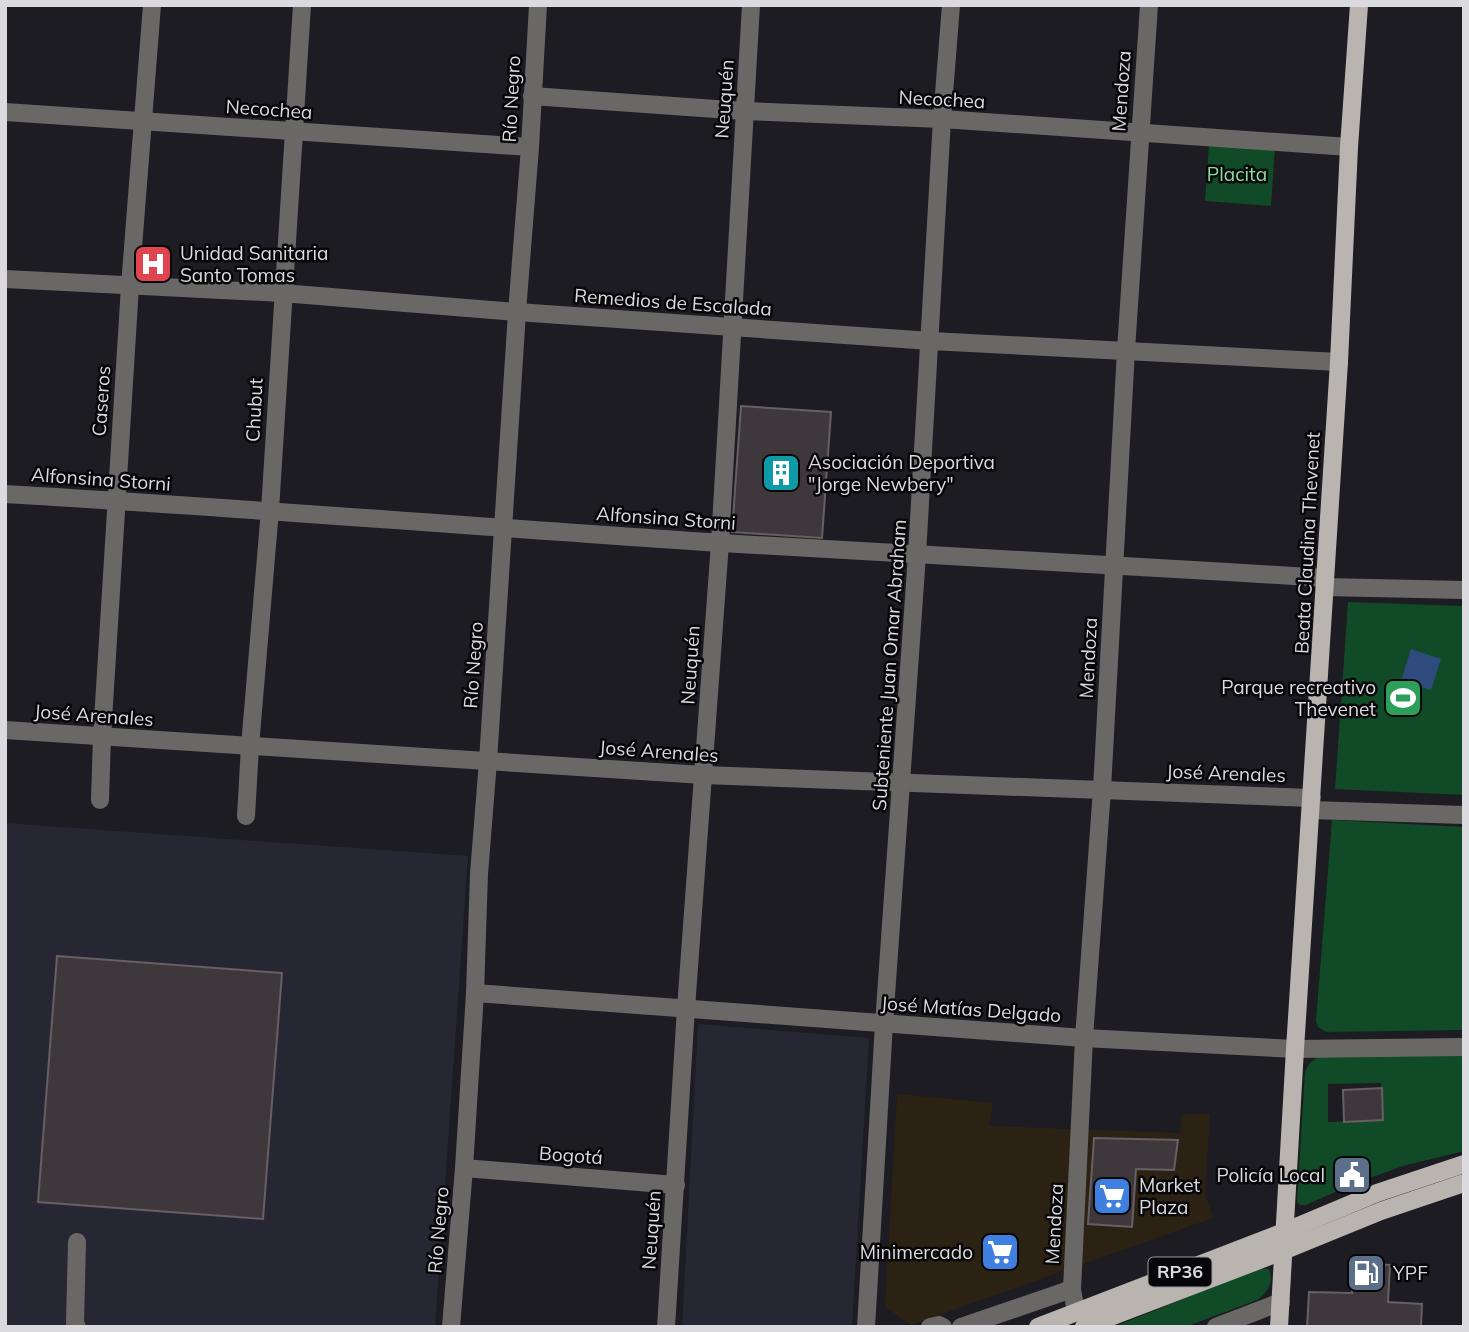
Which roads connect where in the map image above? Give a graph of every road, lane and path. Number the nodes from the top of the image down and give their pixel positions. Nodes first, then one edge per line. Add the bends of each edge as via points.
1 (152, 5) edge
2 (302, 5) edge
3 (538, 5) edge
4 (751, 5) edge
5 (951, 5) edge
6 (1149, 5) edge
7 (1359, 5) edge
8 (532, 96) junction
9 (744, 111) junction
10 (5, 112) edge
11 (942, 119) junction
12 (144, 122) junction
13 (293, 132) junction
14 (1139, 134) junction
15 (530, 146) junction
16 (1349, 148) junction
17 (5, 279) edge
18 (130, 286) junction
19 (282, 293) junction
20 (517, 312) junction
21 (732, 326) junction
22 (931, 341) junction
23 (1126, 350) junction
24 (1339, 362) junction
25 (5, 494) edge
26 (116, 500) junction
27 (270, 510) junction
28 (503, 528) junction
29 (720, 542) junction
30 (918, 555) junction
31 (1114, 565) junction
32 (1325, 583) junction
33 (1464, 590) edge
34 (5, 730) edge
35 (102, 736) junction
36 (250, 746) junction
37 (488, 761) junction
38 (703, 775) junction
39 (902, 784) junction
40 (1102, 789) junction
41 (100, 800) dead end
42 (1312, 804) junction
43 (1464, 815) edge
44 (246, 816) dead end
45 (475, 993) junction
46 (686, 1009) junction
47 (884, 1024) junction
48 (1084, 1038) junction
49 (1464, 1046) edge
50 (1295, 1049) junction
51 (1464, 1164) edge
52 (464, 1168) junction
53 (1464, 1183) edge
54 (676, 1185) junction
55 (1284, 1232) junction
56 (77, 1242) dead end
57 (1283, 1251) junction
58 (1072, 1289) junction
59 (1281, 1302) junction
60 (1080, 1319) edge
61 (77, 1327) edge
62 (451, 1327) edge
63 (666, 1327) edge
64 (866, 1327) edge
65 (930, 1327) edge
66 (943, 1327) edge
67 (961, 1327) edge
68 (1038, 1327) edge
69 (1216, 1327) edge
70 (1279, 1327) edge

1 - 12 street, Caseros
2 - 13 street, Chubut
3 - 8 street, Río Negro
4 - 9 street, Neuquén
5 - 11 street, Subteniente Juan Omar Abraham
6 - 14 street, Mendoza
7 - 16 main road, Beata Claudina Thevenet
8 - 9 street, Necochea
8 - 15 street, Río Negro
9 - 11 street, Necochea
9 - 21 street, Neuquén
10 - 12 street, Necochea
11 - 14 street, Necochea
11 - 22 street, Subteniente Juan Omar Abraham
12 - 13 street, Necochea
12 - 18 street, Caseros
13 - 15 street, Necochea
13 - 19 street, Chubut
14 - 16 street, Necochea
14 - 23 street, Mendoza
15 - 20 street, Río Negro
16 - 24 main road, Beata Claudina Thevenet
17 - 18 street, Remedios de Escalada
18 - 19 street, Remedios de Escalada
18 - 26 street, Caseros
19 - 20 street, Remedios de Escalada
19 - 27 street, Chubut
20 - 21 street, Remedios de Escalada
20 - 28 street, Río Negro
21 - 22 street, Remedios de Escalada
21 - 29 street, Neuquén
22 - 23 street, Remedios de Escalada
22 - 30 street, Subteniente Juan Omar Abraham
23 - 24 street, Remedios de Escalada
23 - 31 street, Mendoza
24 - 32 main road, Beata Claudina Thevenet
25 - 26 street, Alfonsina Storni
26 - 27 street, Alfonsina Storni
26 - 35 street, Caseros
27 - 28 street, Alfonsina Storni
27 - 36 street, Chubut
28 - 29 street, Alfonsina Storni
28 - 37 street, Río Negro
29 - 30 street, Alfonsina Storni
29 - 38 street, Neuquén
30 - 31 street, Alfonsina Storni
30 - 39 street, Subteniente Juan Omar Abraham
31 - 32 street, Alfonsina Storni
31 - 40 street, Mendoza
32 - 33 street, Alfonsina Storni
32 - 42 main road, Beata Claudina Thevenet
34 - 35 street, José Arenales
35 - 36 street, José Arenales
35 - 41 street, Caseros
36 - 37 street, José Arenales
36 - 44 street, Chubut
37 - 38 street, José Arenales
37 - 45 street, Río Negro
38 - 39 street, José Arenales
38 - 46 street, Neuquén
39 - 40 street, José Arenales
39 - 47 street, Subteniente Juan Omar Abraham
40 - 42 street, José Arenales
40 - 48 street, Mendoza
42 - 43 street, José Arenales
42 - 50 main road, Beata Claudina Thevenet
45 - 46 street, José Matías Delgado
45 - 52 street, Río Negro
46 - 47 street, José Matías Delgado
46 - 54 street, Neuquén
47 - 48 street, José Matías Delgado
47 - 64 street, Subteniente Juan Omar Abraham
48 - 50 street, José Matías Delgado
48 - 58 street, Mendoza
49 - 50 street, José Matías Delgado
50 - 55 main road, Beata Claudina Thevenet
51 - 55 main road, RP36 via 1364,1198
52 - 54 street, Bogotá
52 - 62 street, Río Negro
53 - 57 main road, RP36
54 - 63 street, Neuquén
55 - 57 main road, Beata Claudina Thevenet
55 - 60 main road, RP36
56 - 61 street
57 - 59 main road, Beata Claudina Thevenet
57 - 60 main road, RP36
58 - 60 street, Mendoza
58 - 67 street
59 - 69 street
59 - 70 main road, Beata Claudina Thevenet
60 - 68 main road, RP36
65 - 66 street

